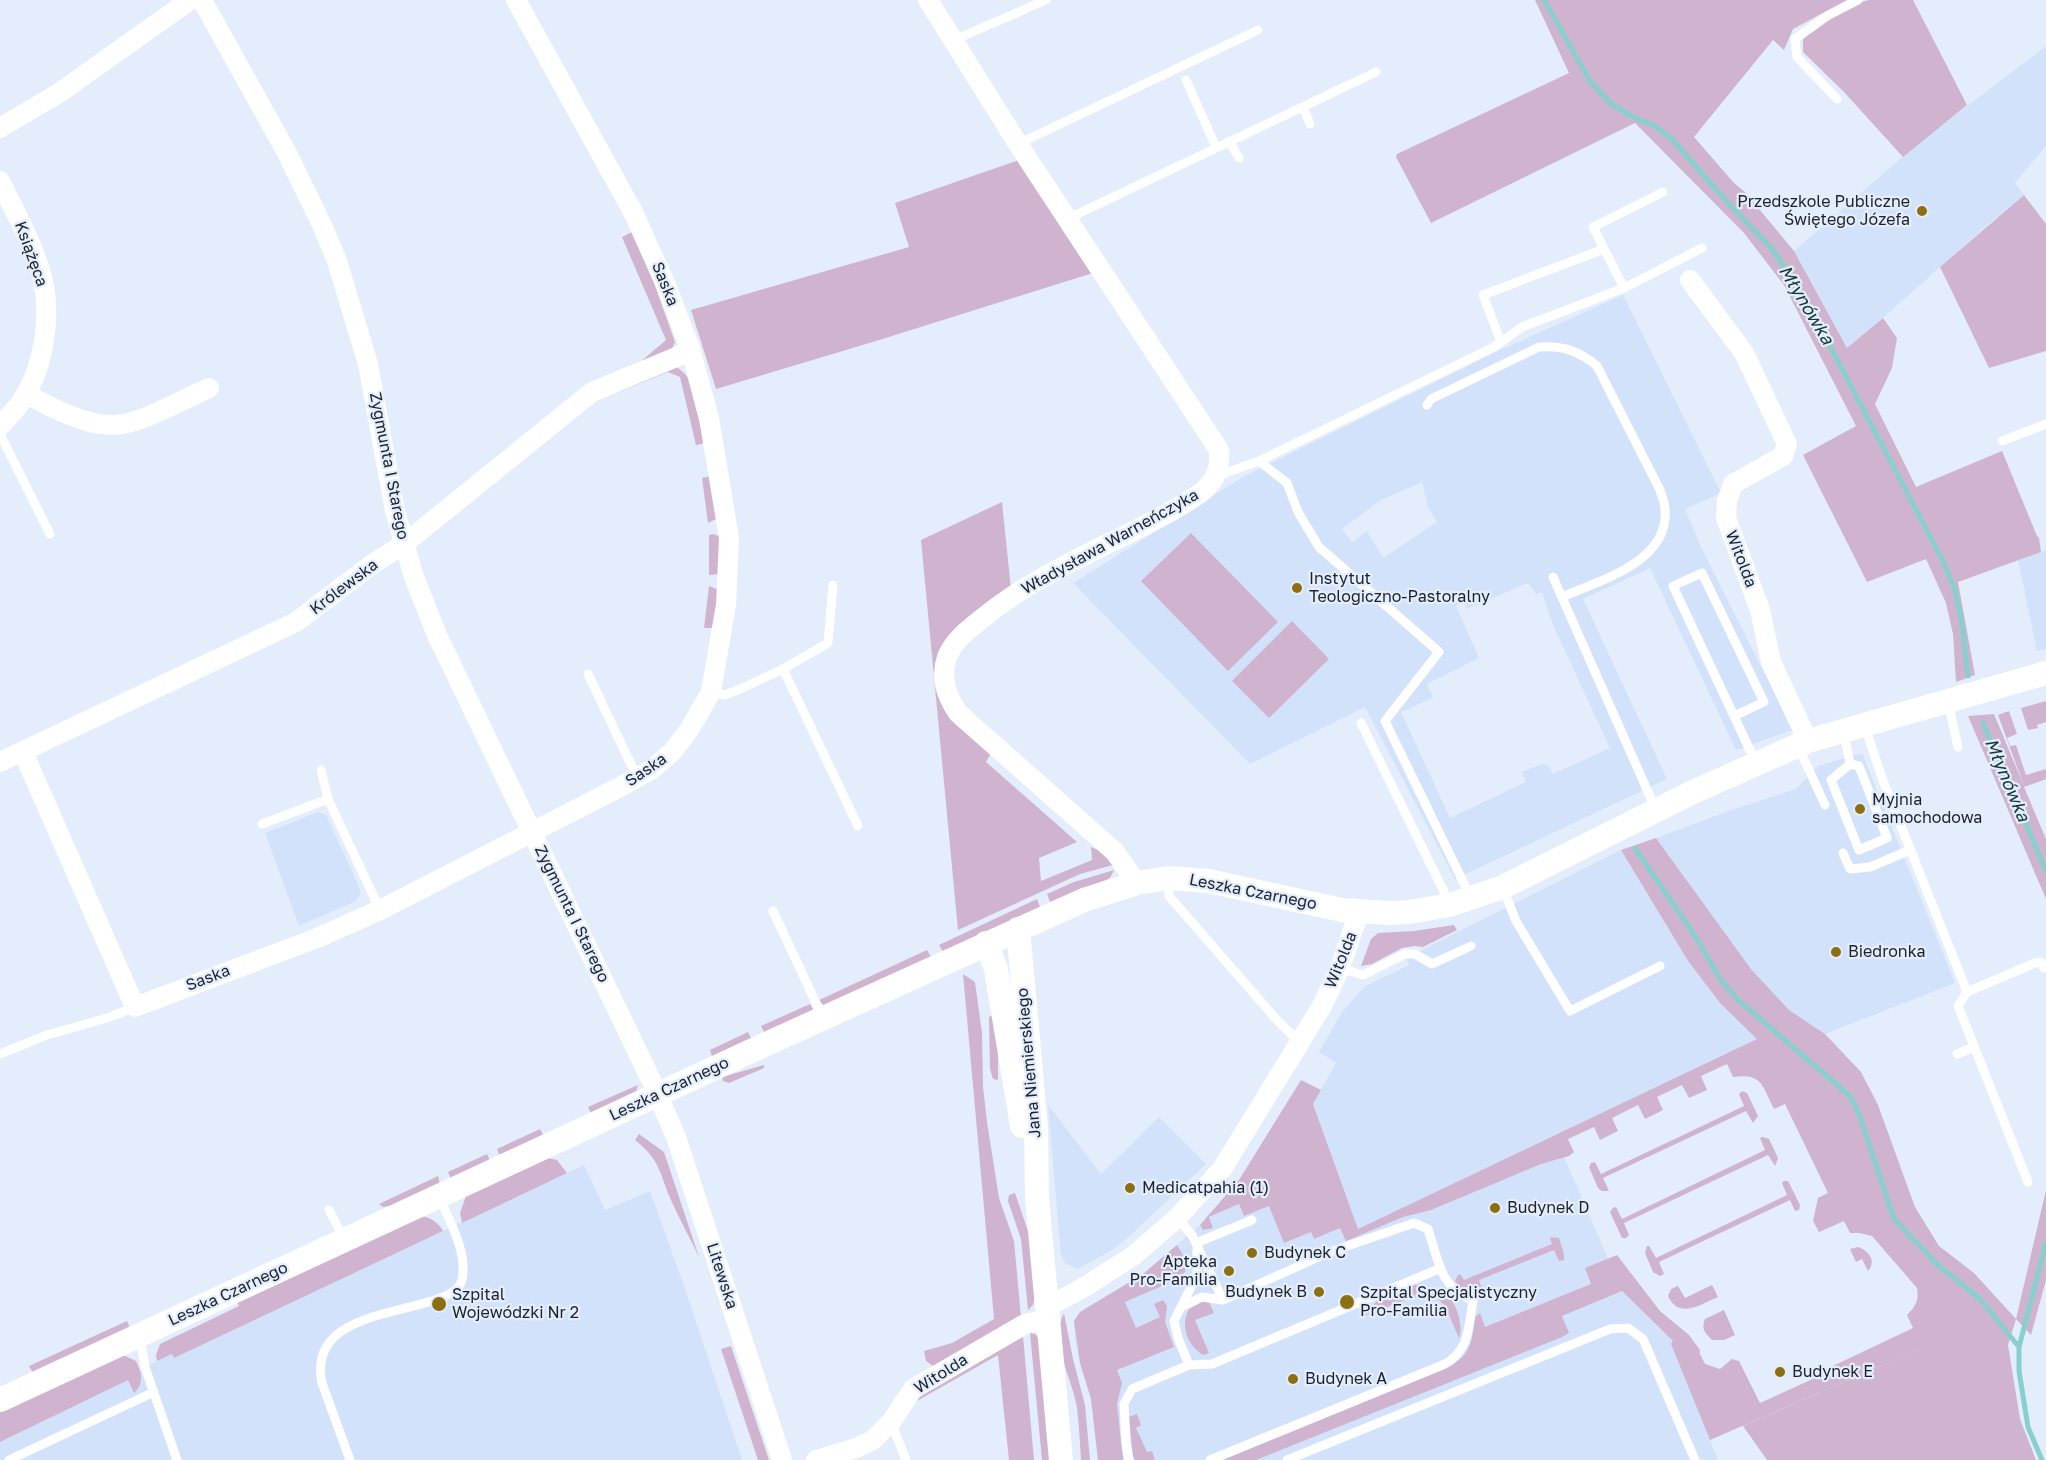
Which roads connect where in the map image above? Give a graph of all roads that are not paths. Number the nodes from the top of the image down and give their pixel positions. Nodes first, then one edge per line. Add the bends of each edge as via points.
1 (190, 0) edge
2 (201, 0) edge
3 (516, 0) edge
4 (928, 0) edge
5 (1046, 0) edge
6 (1858, 0) edge
7 (1258, 30) dead end
8 (952, 40) junction
9 (1376, 72) dead end
10 (1186, 80) dead end
11 (1837, 99) dead end
12 (1302, 107) junction
13 (1310, 124) dead end
14 (0, 128) edge
15 (1229, 141) junction
16 (1018, 144) junction
17 (1216, 147) junction
18 (1239, 158) dead end
19 (0, 181) edge
20 (1663, 192) dead end
21 (1067, 219) junction
22 (1604, 249) junction
23 (1702, 249) dead end
24 (1690, 280) dead end
25 (1624, 288) junction
26 (1501, 342) junction
27 (691, 351) junction
28 (209, 388) dead end
29 (27, 394) junction
30 (1427, 405) dead end
31 (2046, 424) edge
32 (0, 426) edge
33 (0, 434) edge
34 (2002, 441) dead end
35 (1259, 461) junction
36 (1215, 477) junction
37 (50, 534) dead end
38 (404, 544) junction
39 (1552, 577) dead end
40 (833, 585) dead end
41 (1562, 597) junction
42 (783, 669) junction
43 (2046, 673) edge
44 (588, 674) dead end
45 (711, 692) junction
46 (1947, 700) junction
47 (1734, 716) junction
48 (1361, 723) dead end
49 (1854, 727) junction
50 (1803, 744) junction
51 (1958, 747) dead end
52 (23, 752) junction
53 (0, 762) edge
54 (1756, 763) junction
55 (1850, 764) junction
56 (321, 770) dead end
57 (638, 777) junction
58 (328, 799) junction
59 (1825, 805) dead end
60 (1656, 810) junction
61 (262, 824) dead end
62 (858, 826) dead end
63 (533, 833) junction
64 (1910, 850) junction
65 (1843, 853) dead end
66 (1169, 878) junction
67 (1137, 883) junction
68 (1503, 887) junction
69 (1461, 902) junction
70 (380, 910) junction
71 (773, 911) dead end
72 (1359, 912) junction
73 (1018, 929) junction
74 (986, 943) junction
75 (1471, 946) dead end
76 (1660, 966) dead end
77 (1340, 968) junction
78 (2044, 968) dead end
79 (1967, 992) junction
80 (135, 1007) junction
81 (823, 1019) junction
82 (1300, 1042) junction
83 (1974, 1047) junction
84 (0, 1054) edge
85 (1957, 1054) dead end
86 (658, 1095) junction
87 (2028, 1182) dead end
88 (439, 1196) junction
89 (1037, 1198) junction
90 (329, 1210) dead end
91 (1178, 1218) junction
92 (1252, 1220) dead end
93 (345, 1240) junction
94 (1196, 1243) junction
95 (1441, 1268) junction
96 (1223, 1300) junction
97 (1180, 1307) junction
98 (1048, 1311) junction
99 (140, 1335) junction
100 (1189, 1365) junction
101 (154, 1392) junction
102 (0, 1400) edge
103 (891, 1422) junction
104 (1298, 1458) edge
105 (9, 1460) edge
106 (177, 1460) edge
107 (350, 1460) edge
108 (782, 1460) edge
109 (816, 1460) edge
110 (906, 1460) edge
111 (1061, 1460) edge
112 (1129, 1460) edge
113 (1209, 1460) edge
114 (1287, 1460) edge
115 (1695, 1460) edge

1 - 14 street via 59,93
2 - 38 street, Zygmunta I Starego via 287,153 337,261 368,364
3 - 27 street, Saska via 633,212
4 - 8 street, Władysława Warneńczyka
5 - 8 lane
6 - 11 lane via 1821,19 1795,39 1797,57
7 - 16 lane
8 - 16 street, Władysława Warneńczyka
9 - 12 lane
10 - 17 lane
12 - 13 lane
12 - 15 lane
15 - 17 lane
15 - 18 lane
16 - 21 street, Władysława Warneńczyka
17 - 21 lane
19 - 29 street, Książęca via 38,263 45,290 46,328
20 - 22 lane via 1593,227
21 - 36 street, Władysława Warneńczyka via 1219,450 1220,465
22 - 25 lane
22 - 26 lane via 1483,295
23 - 25 lane
24 - 50 street, Witolda via 1744,353 1787,444 1783,456 1733,484 1726,518 1761,610 1771,662
25 - 26 lane via 1522,327
26 - 35 lane
27 - 38 street, Królewska via 592,392
27 - 45 street, Saska via 709,418 729,538 726,605
28 - 29 street via 132,422 114,425 82,419
29 - 32 street, Książęca
30 - 41 lane via 1431,399 1539,347 1569,349 1597,366 1660,490 1664,525 1650,552 1636,563
31 - 34 lane
33 - 37 lane
35 - 36 lane
35 - 69 lane via 1287,483 1298,513 1319,547 1439,652 1384,721
36 - 67 street, Władysława Warneńczyka via 1206,489 1159,519 1088,553 1003,602 962,635 944,670 948,699 958,713 1115,852
38 - 52 street, Królewska via 296,622
38 - 63 street, Zygmunta I Starego via 437,635
39 - 41 lane
40 - 42 lane via 828,643
41 - 60 lane
42 - 45 lane via 725,695
42 - 62 lane
43 - 46 street, Witolda
44 - 57 lane
45 - 57 street, Saska via 672,752
46 - 49 street, Witolda
46 - 51 lane
47 - 47 lane via 1764,702 1702,573 1673,586
47 - 54 lane
48 - 69 lane via 1446,892
49 - 50 street, Witolda
49 - 55 lane
49 - 64 lane via 1882,778
50 - 54 street, Witolda
50 - 59 lane
52 - 53 street, Królewska
52 - 80 street
54 - 60 street, Witolda
55 - 55 lane via 1831,780 1859,850 1887,838 1859,766
56 - 58 lane
57 - 63 street, Saska
58 - 61 lane
58 - 70 lane
60 - 68 street, Witolda
63 - 70 street, Saska
63 - 86 street, Zygmunta I Starego
64 - 65 lane via 1870,867 1850,869
64 - 79 lane
66 - 67 street, Leszka Czarnego
66 - 72 street, Leszka Czarnego via 1208,881
66 - 82 lane via 1169,896
67 - 73 street, Leszka Czarnego via 1084,900
68 - 69 street, Witolda
68 - 76 lane via 1516,921 1570,1011
69 - 72 street, Witolda via 1409,912
70 - 80 street, Saska
71 - 81 lane
72 - 77 street, Witolda
73 - 74 street, Leszka Czarnego
73 - 89 street, Jana Niemierskiego via 1036,1127
74 - 81 street, Leszka Czarnego
74 - 89 street, Jana Niemierskiego via 996,969
75 - 77 lane via 1432,964 1416,954 1405,954 1395,963 1363,975
77 - 82 street, Witolda
78 - 79 lane via 2041,962 2035,963
79 - 83 lane via 1958,1006
80 - 84 lane
81 - 86 street, Leszka Czarnego
82 - 91 street, Witolda via 1230,1158
83 - 85 lane
83 - 87 lane
86 - 88 street, Leszka Czarnego
86 - 108 street, Litewska via 676,1137
88 - 93 street, Leszka Czarnego
88 - 107 lane via 462,1254 458,1287 448,1296 346,1328 332,1340 322,1357 322,1383
89 - 98 street, Jana Niemierskiego
90 - 93 lane
91 - 94 lane
91 - 98 street, Witolda via 1133,1256
92 - 94 lane
93 - 99 street, Leszka Czarnego
94 - 96 lane
94 - 97 lane via 1197,1275
95 - 96 lane via 1428,1229 1414,1223 1330,1252
95 - 100 lane via 1212,1364
95 - 113 lane via 1441,1275 1450,1285 1473,1301 1464,1347 1456,1357
96 - 97 lane via 1202,1297
97 - 100 lane via 1174,1321
98 - 103 street, Witolda via 913,1389
98 - 111 street, Jana Niemierskiego
99 - 101 lane
99 - 102 street, Leszka Czarnego
100 - 112 lane via 1132,1389 1124,1404
101 - 105 lane
101 - 106 lane
103 - 109 street, Witolda via 865,1444
103 - 110 lane
104 - 114 lane
104 - 115 lane via 1610,1329 1628,1328 1643,1339

